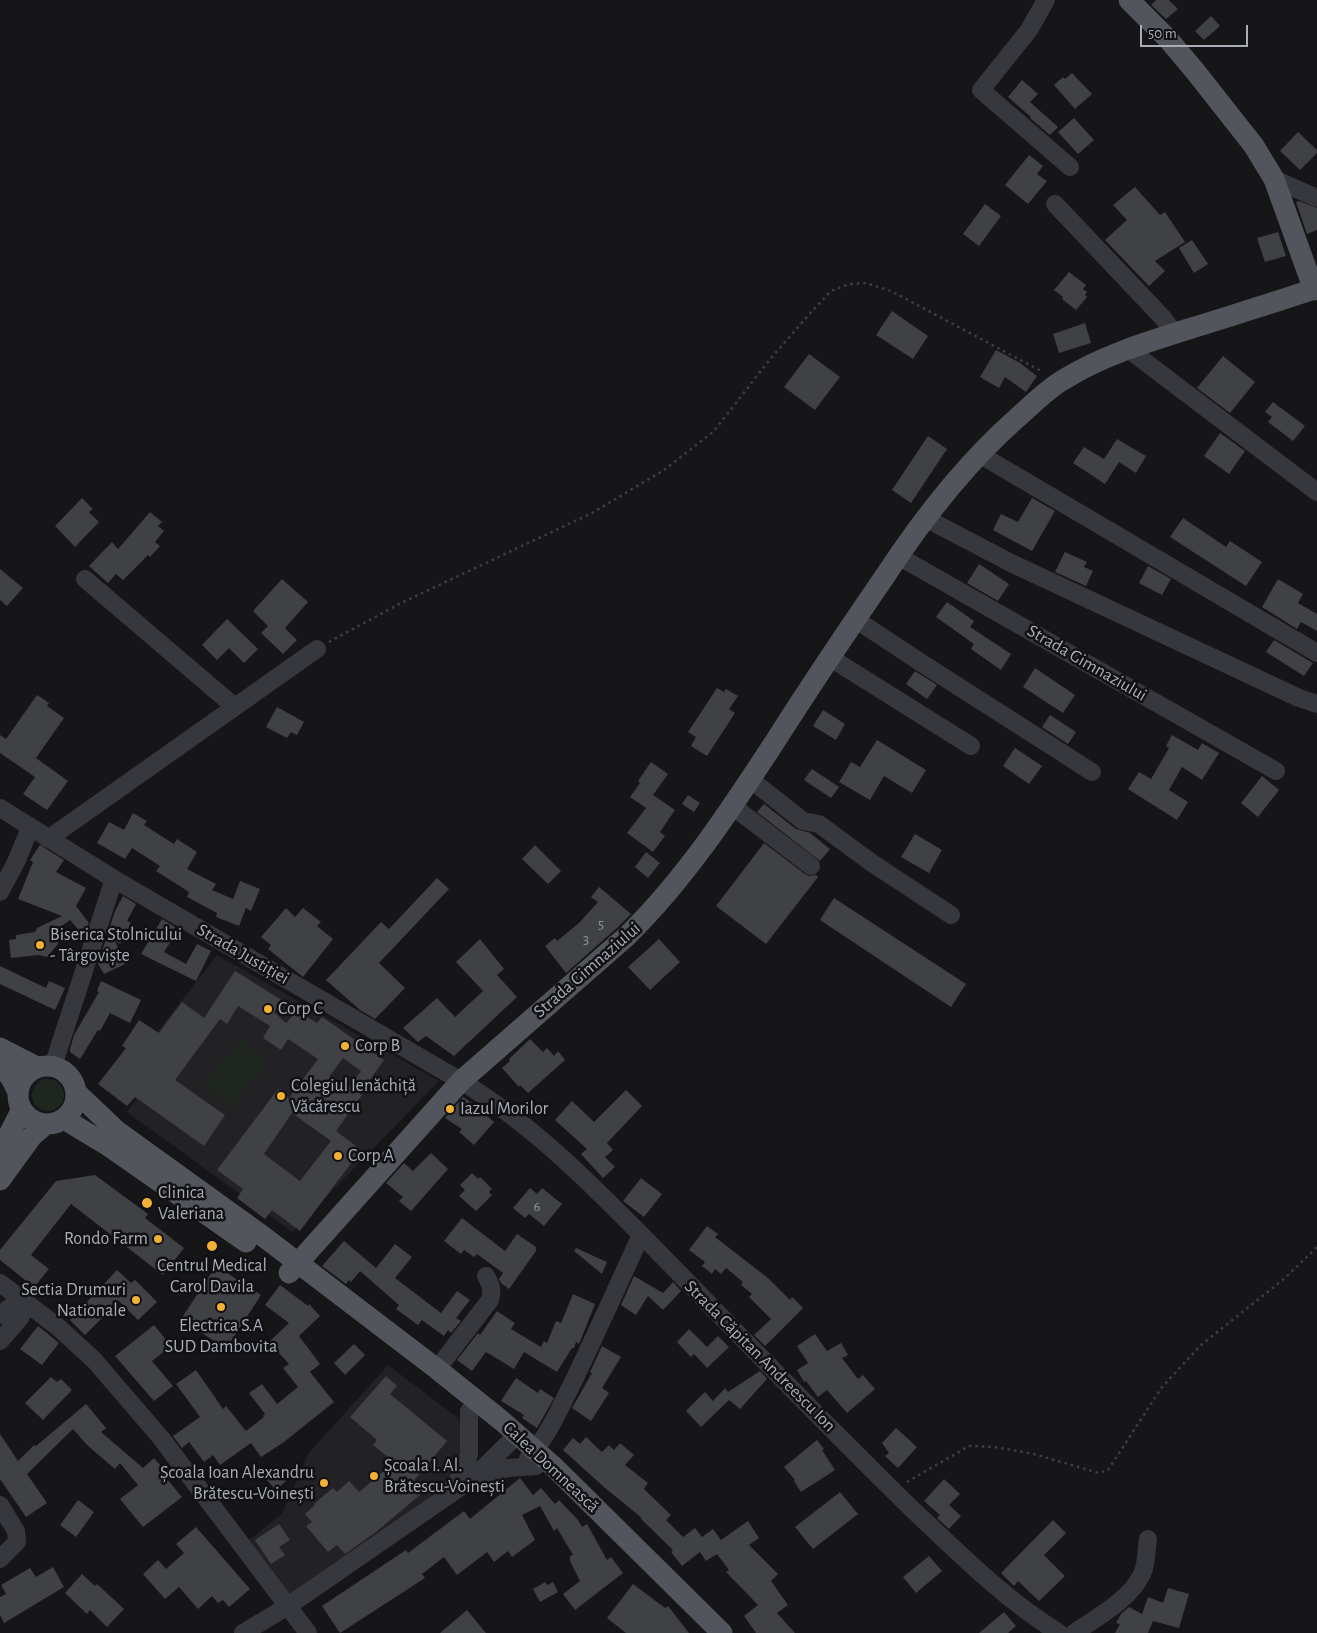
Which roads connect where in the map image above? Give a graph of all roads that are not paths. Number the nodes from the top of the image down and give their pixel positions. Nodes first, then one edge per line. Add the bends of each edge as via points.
1 (1046, 0) edge
2 (1129, 0) edge
3 (1070, 167) dead end
4 (1274, 179) junction
5 (1317, 198) edge
6 (1055, 204) dead end
7 (1315, 289) edge
8 (1174, 333) junction
9 (1128, 349) junction
10 (979, 454) junction
11 (1317, 492) edge
12 (925, 518) junction
13 (898, 556) junction
14 (85, 579) dead end
15 (856, 619) junction
16 (317, 649) road end
17 (1317, 654) edge
18 (830, 657) junction
19 (1317, 704) edge
20 (235, 707) junction
21 (970, 746) dead end
22 (1276, 771) dead end
23 (1092, 772) dead end
24 (750, 779) junction
25 (732, 806) junction
26 (0, 808) edge
27 (30, 828) junction
28 (48, 839) junction
29 (811, 866) dead end
30 (114, 879) junction
31 (0, 892) edge
32 (951, 915) dead end
33 (0, 1048) edge
34 (0, 1064) edge
35 (45, 1067) junction
36 (461, 1081) junction
37 (77, 1093) junction
38 (20, 1101) junction
39 (55, 1122) junction
40 (0, 1152) edge
41 (0, 1180) edge
42 (641, 1234) junction
43 (298, 1263) junction
44 (486, 1276) dead end
45 (0, 1283) edge
46 (26, 1302) junction
47 (0, 1315) edge
48 (0, 1341) edge
49 (433, 1374) junction
50 (469, 1411) junction
51 (514, 1439) junction
52 (536, 1463) junction
53 (472, 1479) junction
54 (446, 1497) junction
55 (0, 1505) edge
56 (1148, 1539) dead end
57 (0, 1559) edge
58 (288, 1606) junction
59 (243, 1633) edge
60 (308, 1633) edge
61 (704, 1633) edge
62 (722, 1633) edge
63 (1059, 1633) edge
64 (1074, 1633) edge

1 - 3 street via 1029,30 982,90
2 - 4 main road via 1194,71 1254,146
4 - 5 street
4 - 7 main road
6 - 8 street
7 - 8 main road, Strada Gimnaziului
8 - 9 main road, Strada Gimnaziului
9 - 10 main road, Strada Gimnaziului via 1060,382
9 - 11 street
10 - 12 main road, Strada Gimnaziului
10 - 17 street
12 - 13 main road, Strada Gimnaziului
12 - 19 street via 1011,563
13 - 15 main road, Strada Gimnaziului
13 - 22 street, Strada Gimnaziului
14 - 20 street
15 - 18 main road, Strada Gimnaziului
15 - 23 street
16 - 20 street
18 - 21 street
18 - 24 main road, Strada Gimnaziului
20 - 28 street
24 - 25 main road, Strada Gimnaziului
24 - 32 street via 803,821 819,824
25 - 29 street
25 - 36 main road, Strada Gimnaziului via 649,914
26 - 27 street, Strada Justiției
27 - 28 street, Strada Justiției
27 - 31 street
28 - 30 street, Strada Justiției
30 - 35 street
30 - 36 street, Strada Justiției
33 - 35 main road
34 - 38 main road via 11,1078
35 - 37 main road via 67,1072
35 - 38 main road via 25,1075 21,1081
36 - 42 street, Strada Căpitan Andreescu Ion via 530,1130
36 - 43 main road, Strada Gimnaziului
37 - 39 main road via 70,1114
37 - 43 main road via 117,1131
38 - 39 main road via 27,1117 34,1122
38 - 40 main road
39 - 41 main road via 32,1136
39 - 43 main road, Calea Domnească via 107,1145 256,1249
42 - 52 street
42 - 63 street, Strada Căpitan Andreescu Ion via 977,1571 1008,1598
43 - 49 main road, Calea Domnească
43 - 49 main road, Calea Domnească via 367,1315
44 - 49 street via 491,1284 490,1300
45 - 46 street
46 - 47 street via 13,1305
46 - 48 street via 20,1318
46 - 58 street via 76,1342 128,1399
49 - 50 main road
49 - 51 main road, Calea Domnească
50 - 51 main road
50 - 54 street via 466,1468
51 - 52 main road, Calea Domnească
51 - 53 street
52 - 53 street
52 - 61 main road, Calea Domnească
52 - 62 main road, Calea Domnească
53 - 54 street
54 - 58 street
55 - 57 street via 16,1531 17,1542
56 - 64 street via 1143,1572 1136,1586
58 - 59 street
58 - 60 street

